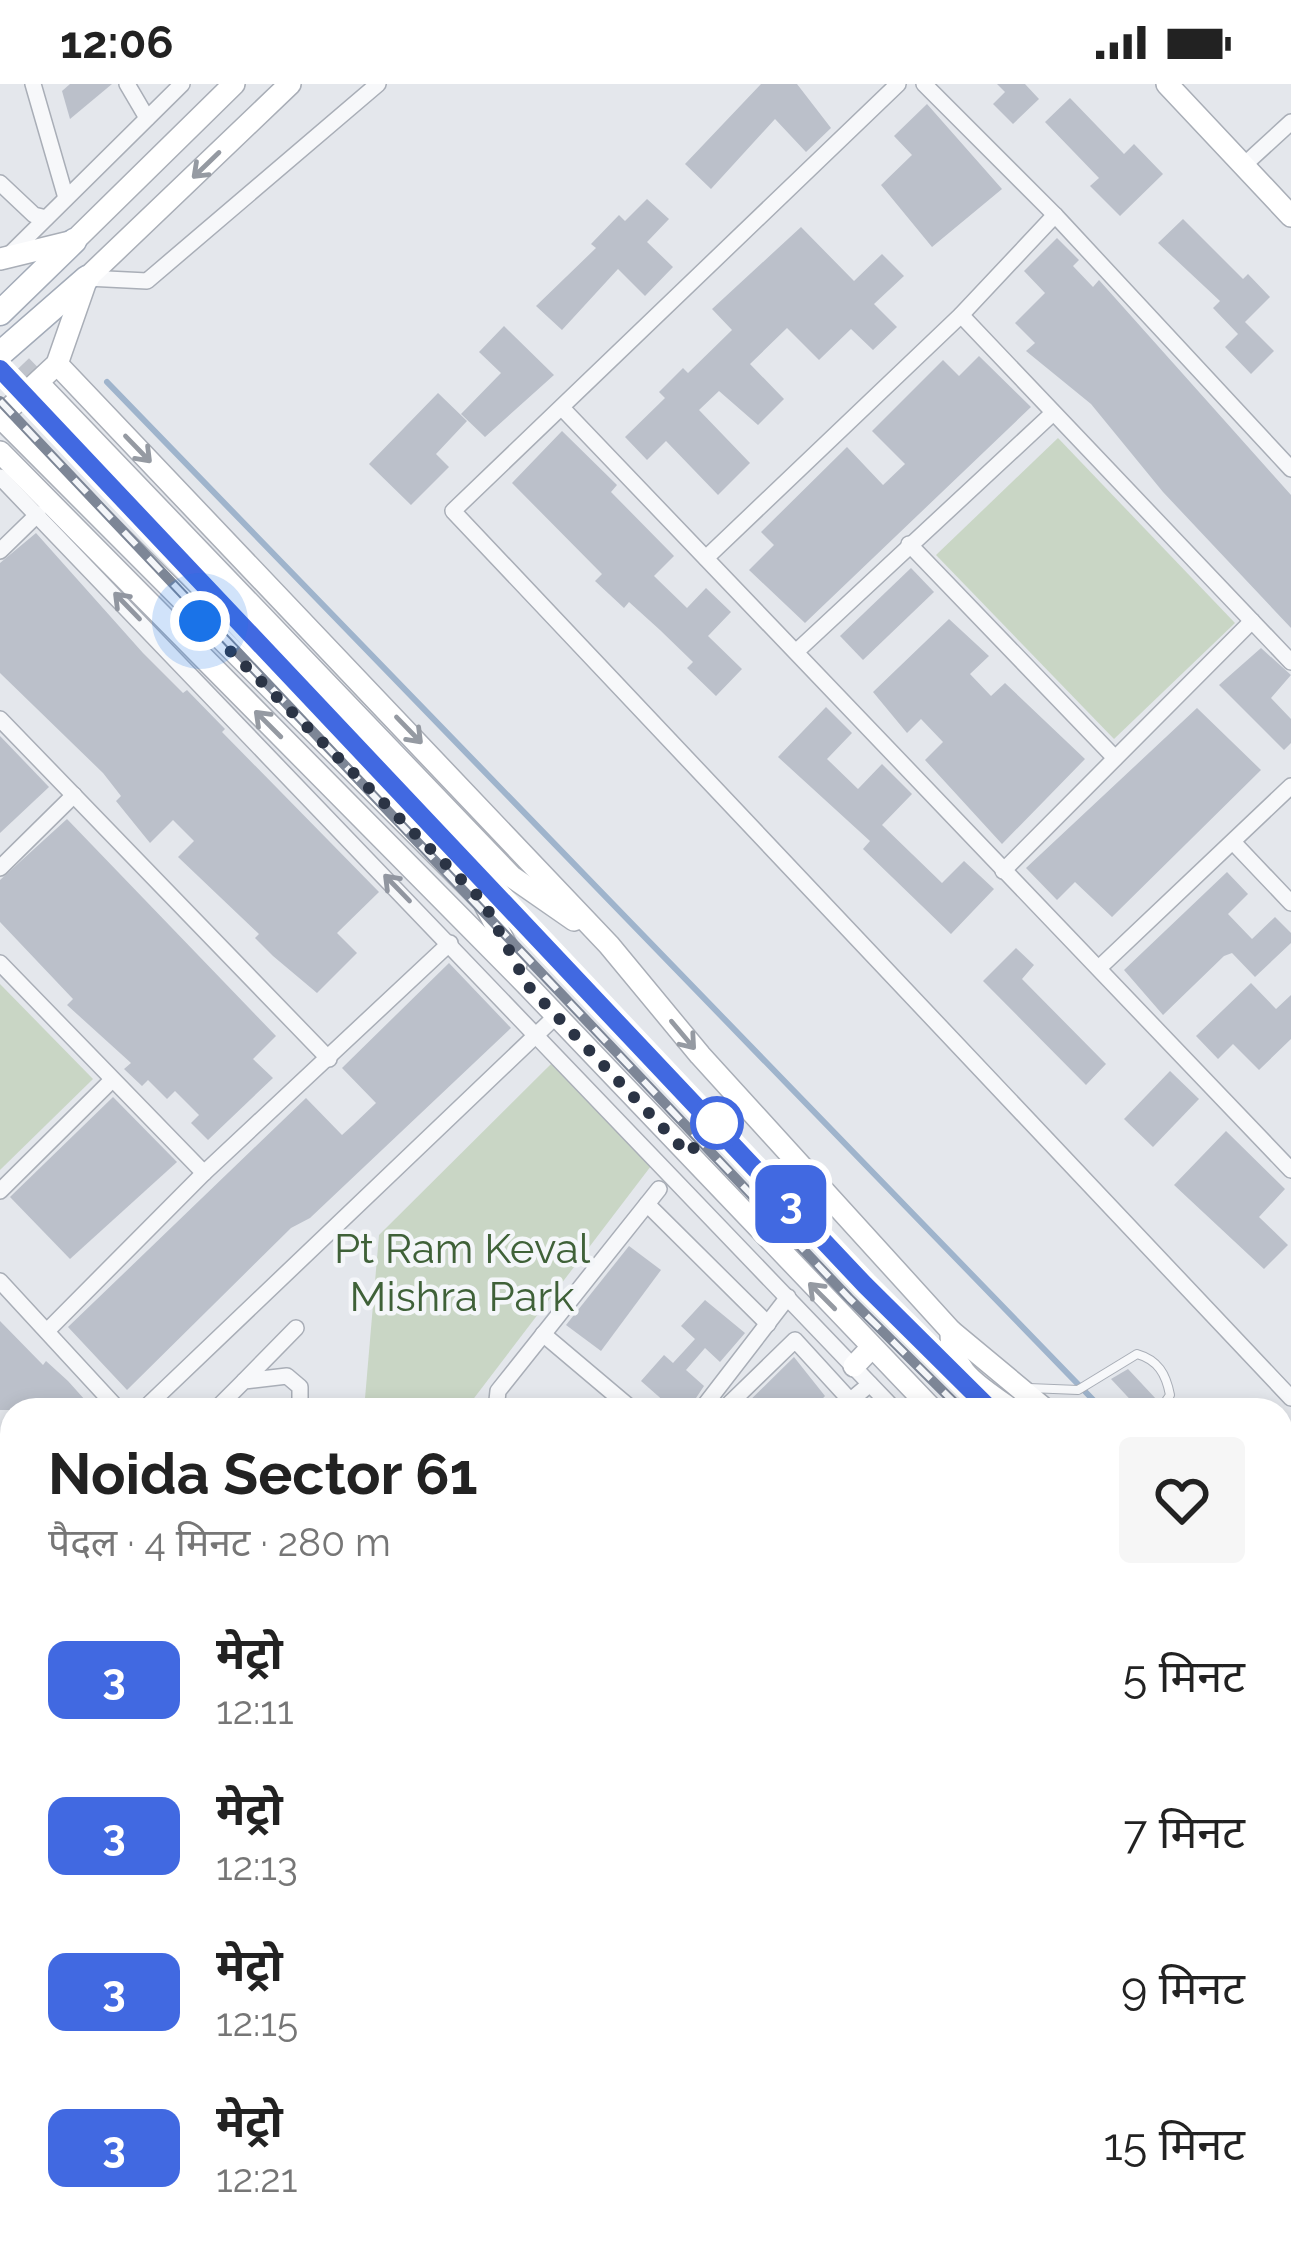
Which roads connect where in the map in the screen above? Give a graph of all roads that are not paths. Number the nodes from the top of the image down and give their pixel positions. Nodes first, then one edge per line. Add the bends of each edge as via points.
1 (33, 84) edge
2 (127, 84) edge
3 (182, 84) edge
4 (235, 84) edge
5 (290, 84) edge
6 (378, 84) edge
7 (898, 84) edge
8 (924, 84) edge
9 (1167, 84) edge
10 (147, 118) junction
11 (1291, 122) edge
12 (1243, 166) junction
13 (0, 183) edge
14 (67, 197) junction
15 (1055, 215) junction
16 (1291, 216) edge
17 (46, 218) junction
18 (74, 241) junction
19 (4, 258) edge
20 (88, 278) junction
21 (0, 314) edge
22 (961, 315) junction
23 (0, 354) edge
24 (57, 364) junction
25 (43, 388) tunnel mouth
26 (563, 409) junction
27 (1053, 413) junction
28 (3, 420) edge
29 (0, 452) edge
30 (1291, 469) edge
31 (0, 477) edge
32 (38, 514) junction
33 (909, 544) junction
34 (0, 551) edge
35 (706, 558) junction
36 (1252, 621) junction
37 (798, 650) junction
38 (1291, 662) edge
39 (0, 719) edge
40 (1115, 758) junction
41 (1291, 785) edge
42 (74, 795) junction
43 (1233, 842) junction
44 (0, 868) edge
45 (1003, 871) junction
46 (1291, 903) edge
47 (450, 943) junction
48 (609, 945) junction
49 (0, 963) edge
50 (1100, 967) junction
51 (528, 986) junction
52 (556, 1016) junction
53 (536, 1033) junction
54 (329, 1059) junction
55 (112, 1080) junction
56 (1291, 1170) edge
57 (204, 1173) junction
58 (671, 1173) junction
59 (659, 1189) joint
60 (0, 1191) edge
61 (647, 1204) junction
62 (0, 1281) edge
63 (788, 1297) junction
64 (768, 1324) junction
65 (296, 1328) dead end
66 (47, 1331) junction
67 (951, 1331) junction
68 (543, 1334) junction
69 (872, 1346) junction
70 (854, 1366) junction
71 (244, 1381) junction
72 (870, 1384) junction
73 (1016, 1386) junction
74 (108, 1398) edge
75 (155, 1398) edge
76 (227, 1398) edge
77 (300, 1398) edge
78 (497, 1398) edge
79 (619, 1398) edge
80 (710, 1398) edge
81 (736, 1398) edge
82 (842, 1398) edge
83 (857, 1398) edge
84 (883, 1398) edge
85 (922, 1398) edge
86 (997, 1398) edge
87 (1031, 1398) edge
88 (1168, 1398) edge
89 (1291, 1398) edge

1 - 14 street
2 - 10 street
3 - 10 street
4 - 18 main road
5 -> 20 main road
6 - 20 street via 147,281
7 - 26 street
8 - 15 street
9 - 12 main road
10 - 14 street
11 - 12 street
12 - 16 main road
13 - 17 street
14 - 17 street
15 - 22 street
15 - 30 street
17 - 19 street
18 - 19 main road
18 - 21 main road
20 - 23 main road
20 - 24 main road
22 - 27 street
22 - 35 street
24 - 28 main road
24 -> 48 main road
25 - 48 main road via 512,878
26 - 35 street
26 - 89 street via 453,512
27 - 33 street
27 - 36 street
28 - 51 main road via 483,901
51 -> 29 main road
31 - 32 street
32 - 34 street
47 -> 32 street
33 - 37 street
33 - 40 street
35 - 37 street
36 - 38 street
36 - 40 street
37 - 45 street
39 - 42 street
40 - 45 street
41 - 43 street
42 - 44 street
42 - 54 street
43 - 46 street
43 - 50 street
45 - 50 street
47 - 53 street
47 - 54 street
48 -> 67 main road
49 - 55 street
50 - 56 street
51 - 52 main road
52 - 53 street
69 -> 52 main road
53 - 58 street
53 - 75 street
54 - 57 street
55 - 57 street
55 - 60 street
57 - 66 street
58 - 59 lane
58 - 63 street
59 - 61 street
61 - 64 street
61 - 68 street
62 - 66 street
63 - 64 street
63 - 70 street
64 - 80 street
65 - 71 street
66 - 74 street
67 - 73 main road
67 - 86 main road via 956,1366
68 - 78 street
68 - 79 street
69 - 70 main road
69 - 85 main road
70 - 72 street
71 - 76 street
71 - 77 street via 286,1376
72 - 83 street
72 - 84 street
73 - 87 main road
73 - 88 lane via 1082,1388 1130,1354 1148,1357 1167,1377
81 - 82 street via 795,1340

